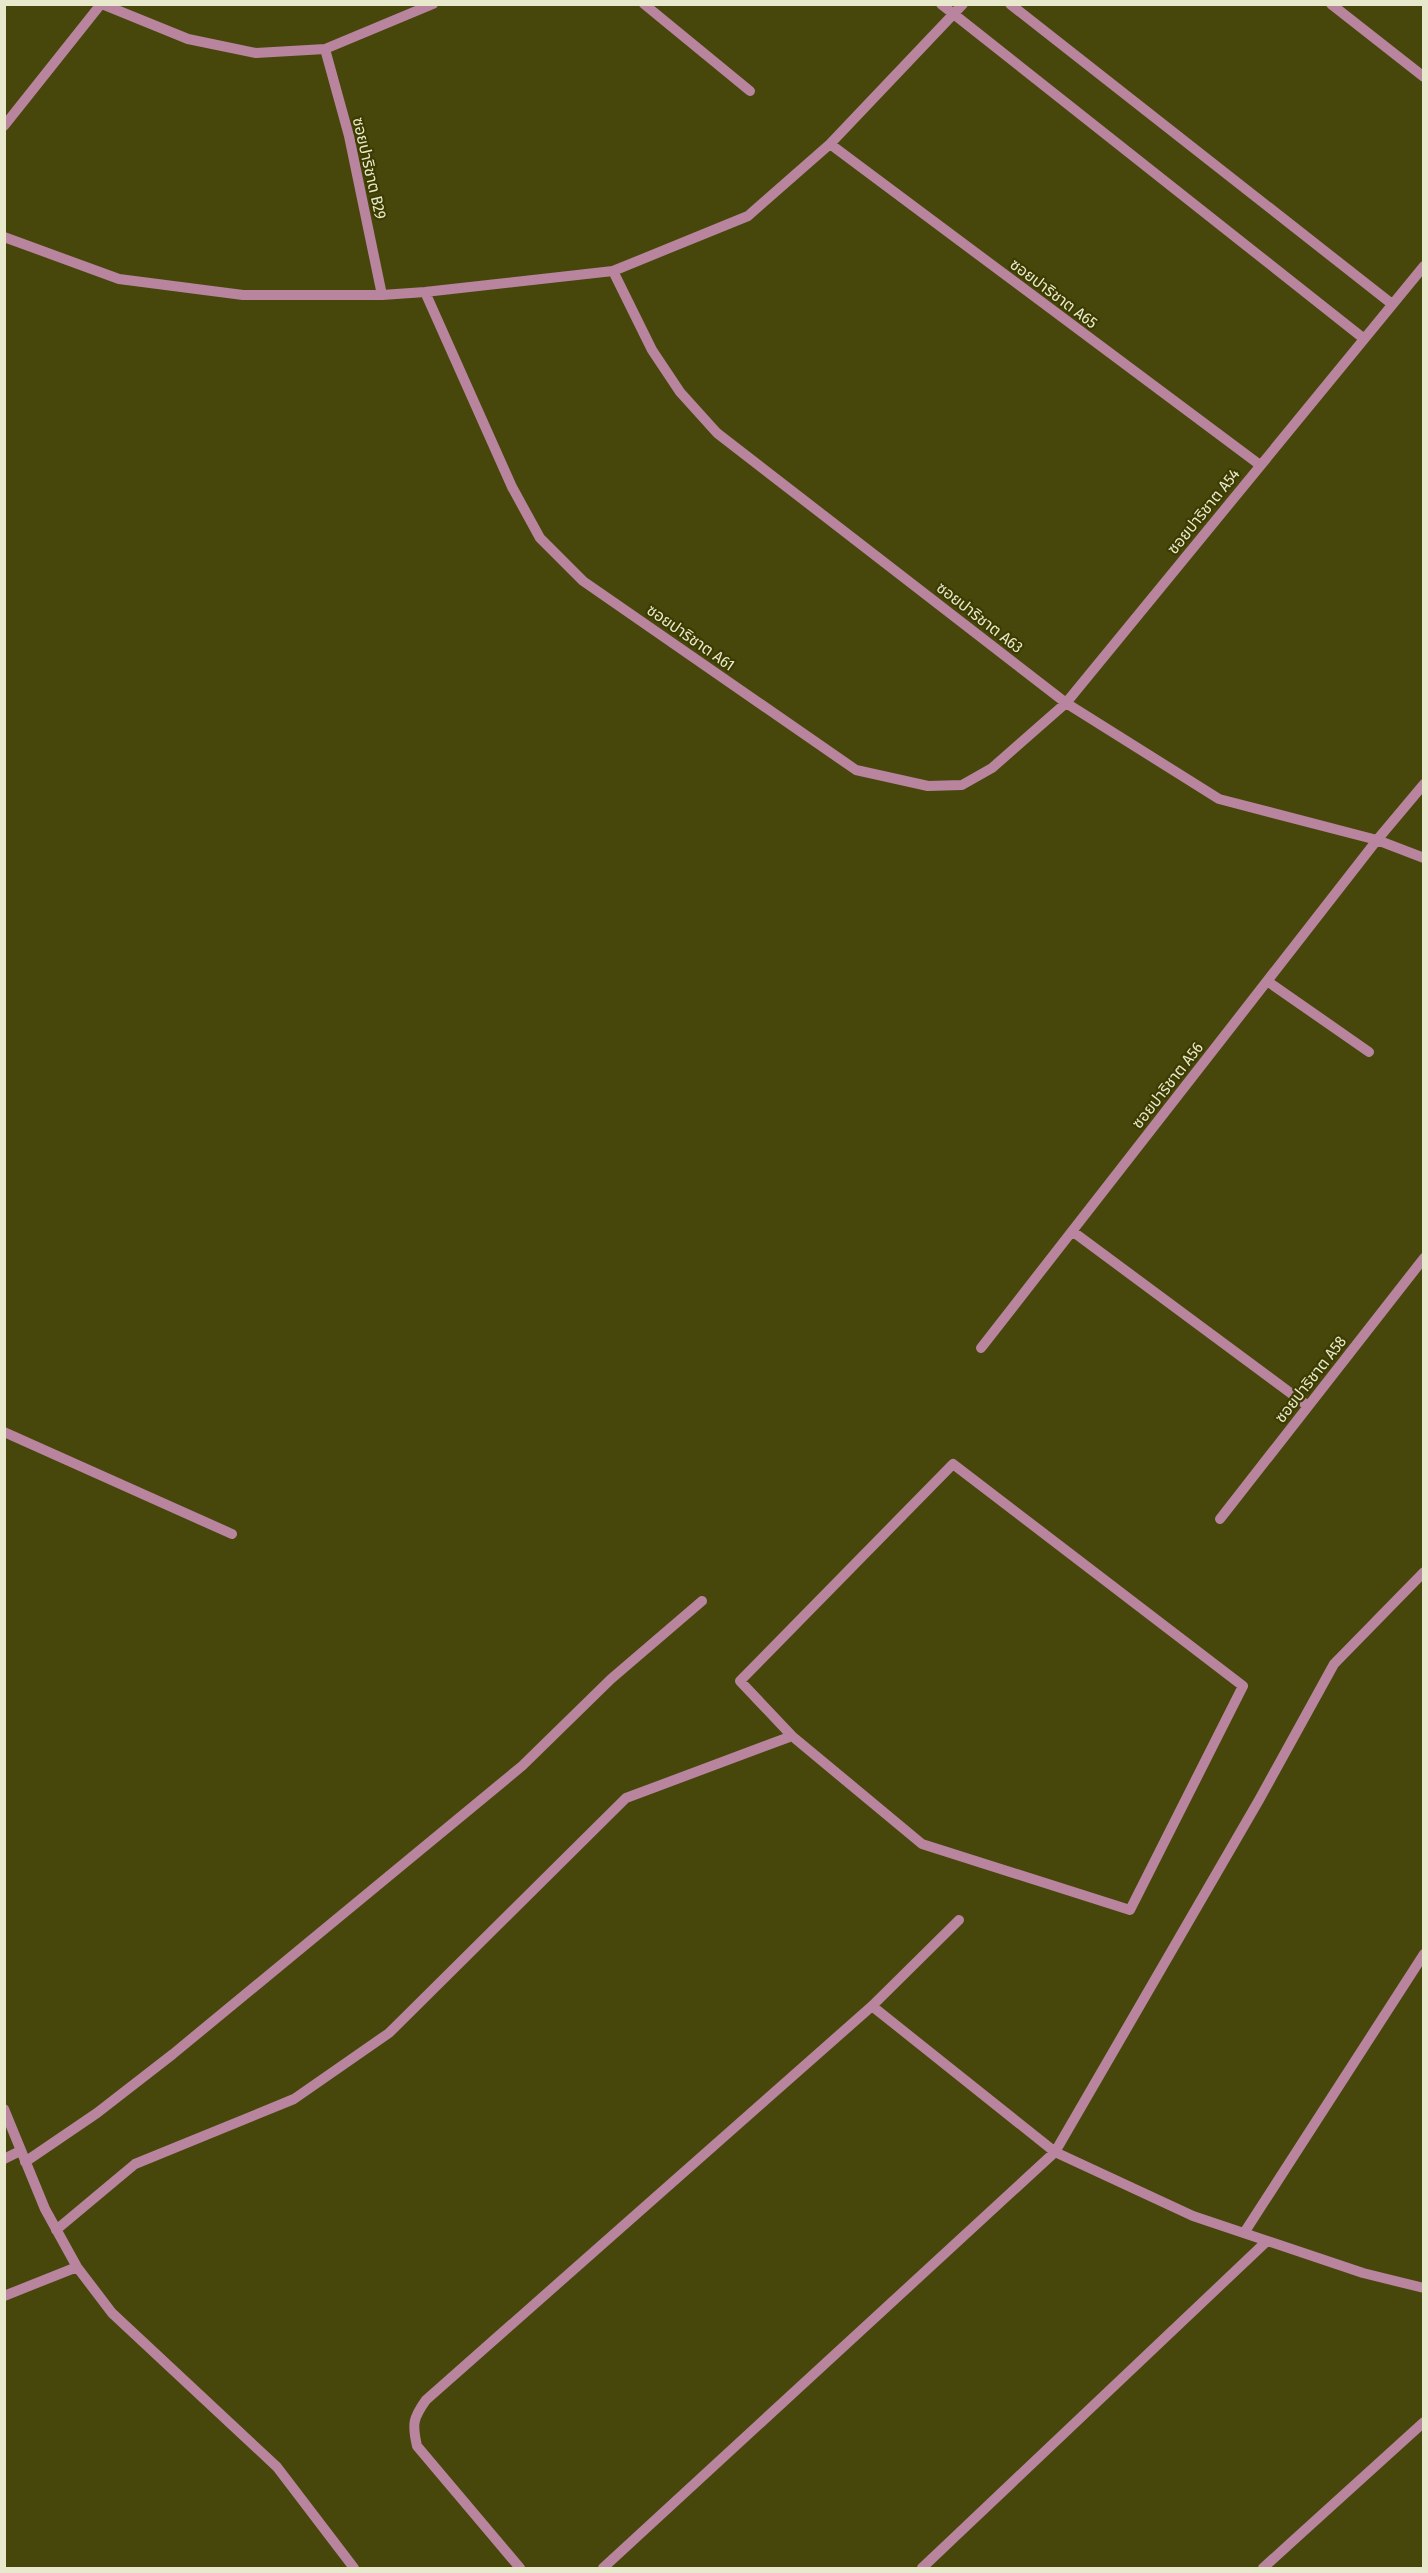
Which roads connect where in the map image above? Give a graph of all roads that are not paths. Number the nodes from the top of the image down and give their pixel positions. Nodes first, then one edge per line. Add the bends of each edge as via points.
1 (101, 4) edge
2 (433, 4) edge
3 (644, 4) edge
4 (941, 4) edge
5 (963, 4) edge
6 (1010, 4) edge
7 (1330, 4) edge
8 (955, 15) junction
9 (325, 50) junction
10 (1424, 77) edge
11 (750, 91) dead end
12 (4, 126) edge
13 (830, 144) junction
14 (4, 237) edge
15 (1424, 266) edge
16 (613, 271) junction
17 (425, 292) junction
18 (382, 295) junction
19 (1392, 304) junction
20 (1364, 339) junction
21 (1260, 465) junction
22 (1066, 703) junction
23 (1424, 784) edge
24 (1377, 840) junction
25 (1424, 858) edge
26 (1268, 981) junction
27 (1369, 1052) dead end
28 (1072, 1231) junction
29 (1424, 1258) edge
30 (981, 1348) dead end
31 (1308, 1406) junction
32 (4, 1432) edge
33 (1220, 1519) dead end
34 (232, 1534) dead end
35 (1424, 1572) edge
36 (702, 1601) dead end
37 (792, 1736) junction
38 (958, 1920) dead end
39 (1424, 1954) edge
40 (872, 2006) junction
41 (4, 2109) edge
42 (1055, 2152) junction
43 (22, 2156) junction
44 (4, 2159) edge
45 (57, 2230) junction
46 (1244, 2233) junction
47 (1268, 2241) junction
48 (77, 2267) junction
49 (1424, 2288) edge
50 (4, 2296) edge
51 (1424, 2422) edge
52 (354, 2568) edge
53 (520, 2568) edge
54 (603, 2568) edge
55 (922, 2568) edge
56 (1263, 2568) edge

1 - 9 street via 188,39 256,53
1 - 12 street
2 - 9 street
3 - 11 street
4 - 8 street
5 - 8 street
6 - 19 street
7 - 10 street
8 - 13 street
8 - 20 street
9 - 18 street, ซอยปาริชาต B29 via 349,136
13 - 16 street via 748,216
13 - 21 street, ซอยปาริชาต A65
14 - 18 street via 119,279 243,295
15 - 19 street, ซอยปาริชาต A54
16 - 17 street
16 - 22 street, ซอยปาริชาต A63 via 652,350 680,392 717,434
17 - 18 street
17 - 22 street, ซอยปาริชาต A61 via 512,487 540,538 584,581 856,770 928,786 962,785 992,768
19 - 20 street, ซอยปาริชาต A54
20 - 21 street, ซอยปาริชาต A54
21 - 22 street, ซอยปาริชาต A54
22 - 24 street, ซอยปาริชาต A63 via 1219,799
23 - 24 street, ซอยปาริชาต A56
24 - 25 street, ซอยปาริชาต A63
24 - 26 street, ซอยปาริชาต A56
26 - 27 street
26 - 28 street, ซอยปาริชาต A56
28 - 30 street, ซอยปาริชาต A56
28 - 31 street
29 - 31 street, ซอยปาริชาต A58
31 - 33 street, ซอยปาริชาต A58
32 - 34 street
35 - 42 street via 1334,1664
36 - 43 street via 611,1679 513,1773 173,2054 97,2113
37 - 37 street via 922,1844 1130,1910 1243,1686 953,1464 741,1681
37 - 45 street via 626,1798 389,2033 294,2099 135,2164
38 - 40 street
39 - 46 street
40 - 42 street
40 - 53 street via 426,2400 415,2416 417,2446
41 - 43 street
42 - 46 street via 1193,2216
42 - 54 street
43 - 44 street
43 - 45 street
45 - 48 street
46 - 47 street
47 - 49 street
47 - 55 street
48 - 50 street
48 - 52 street via 112,2313 277,2467
51 - 56 street

